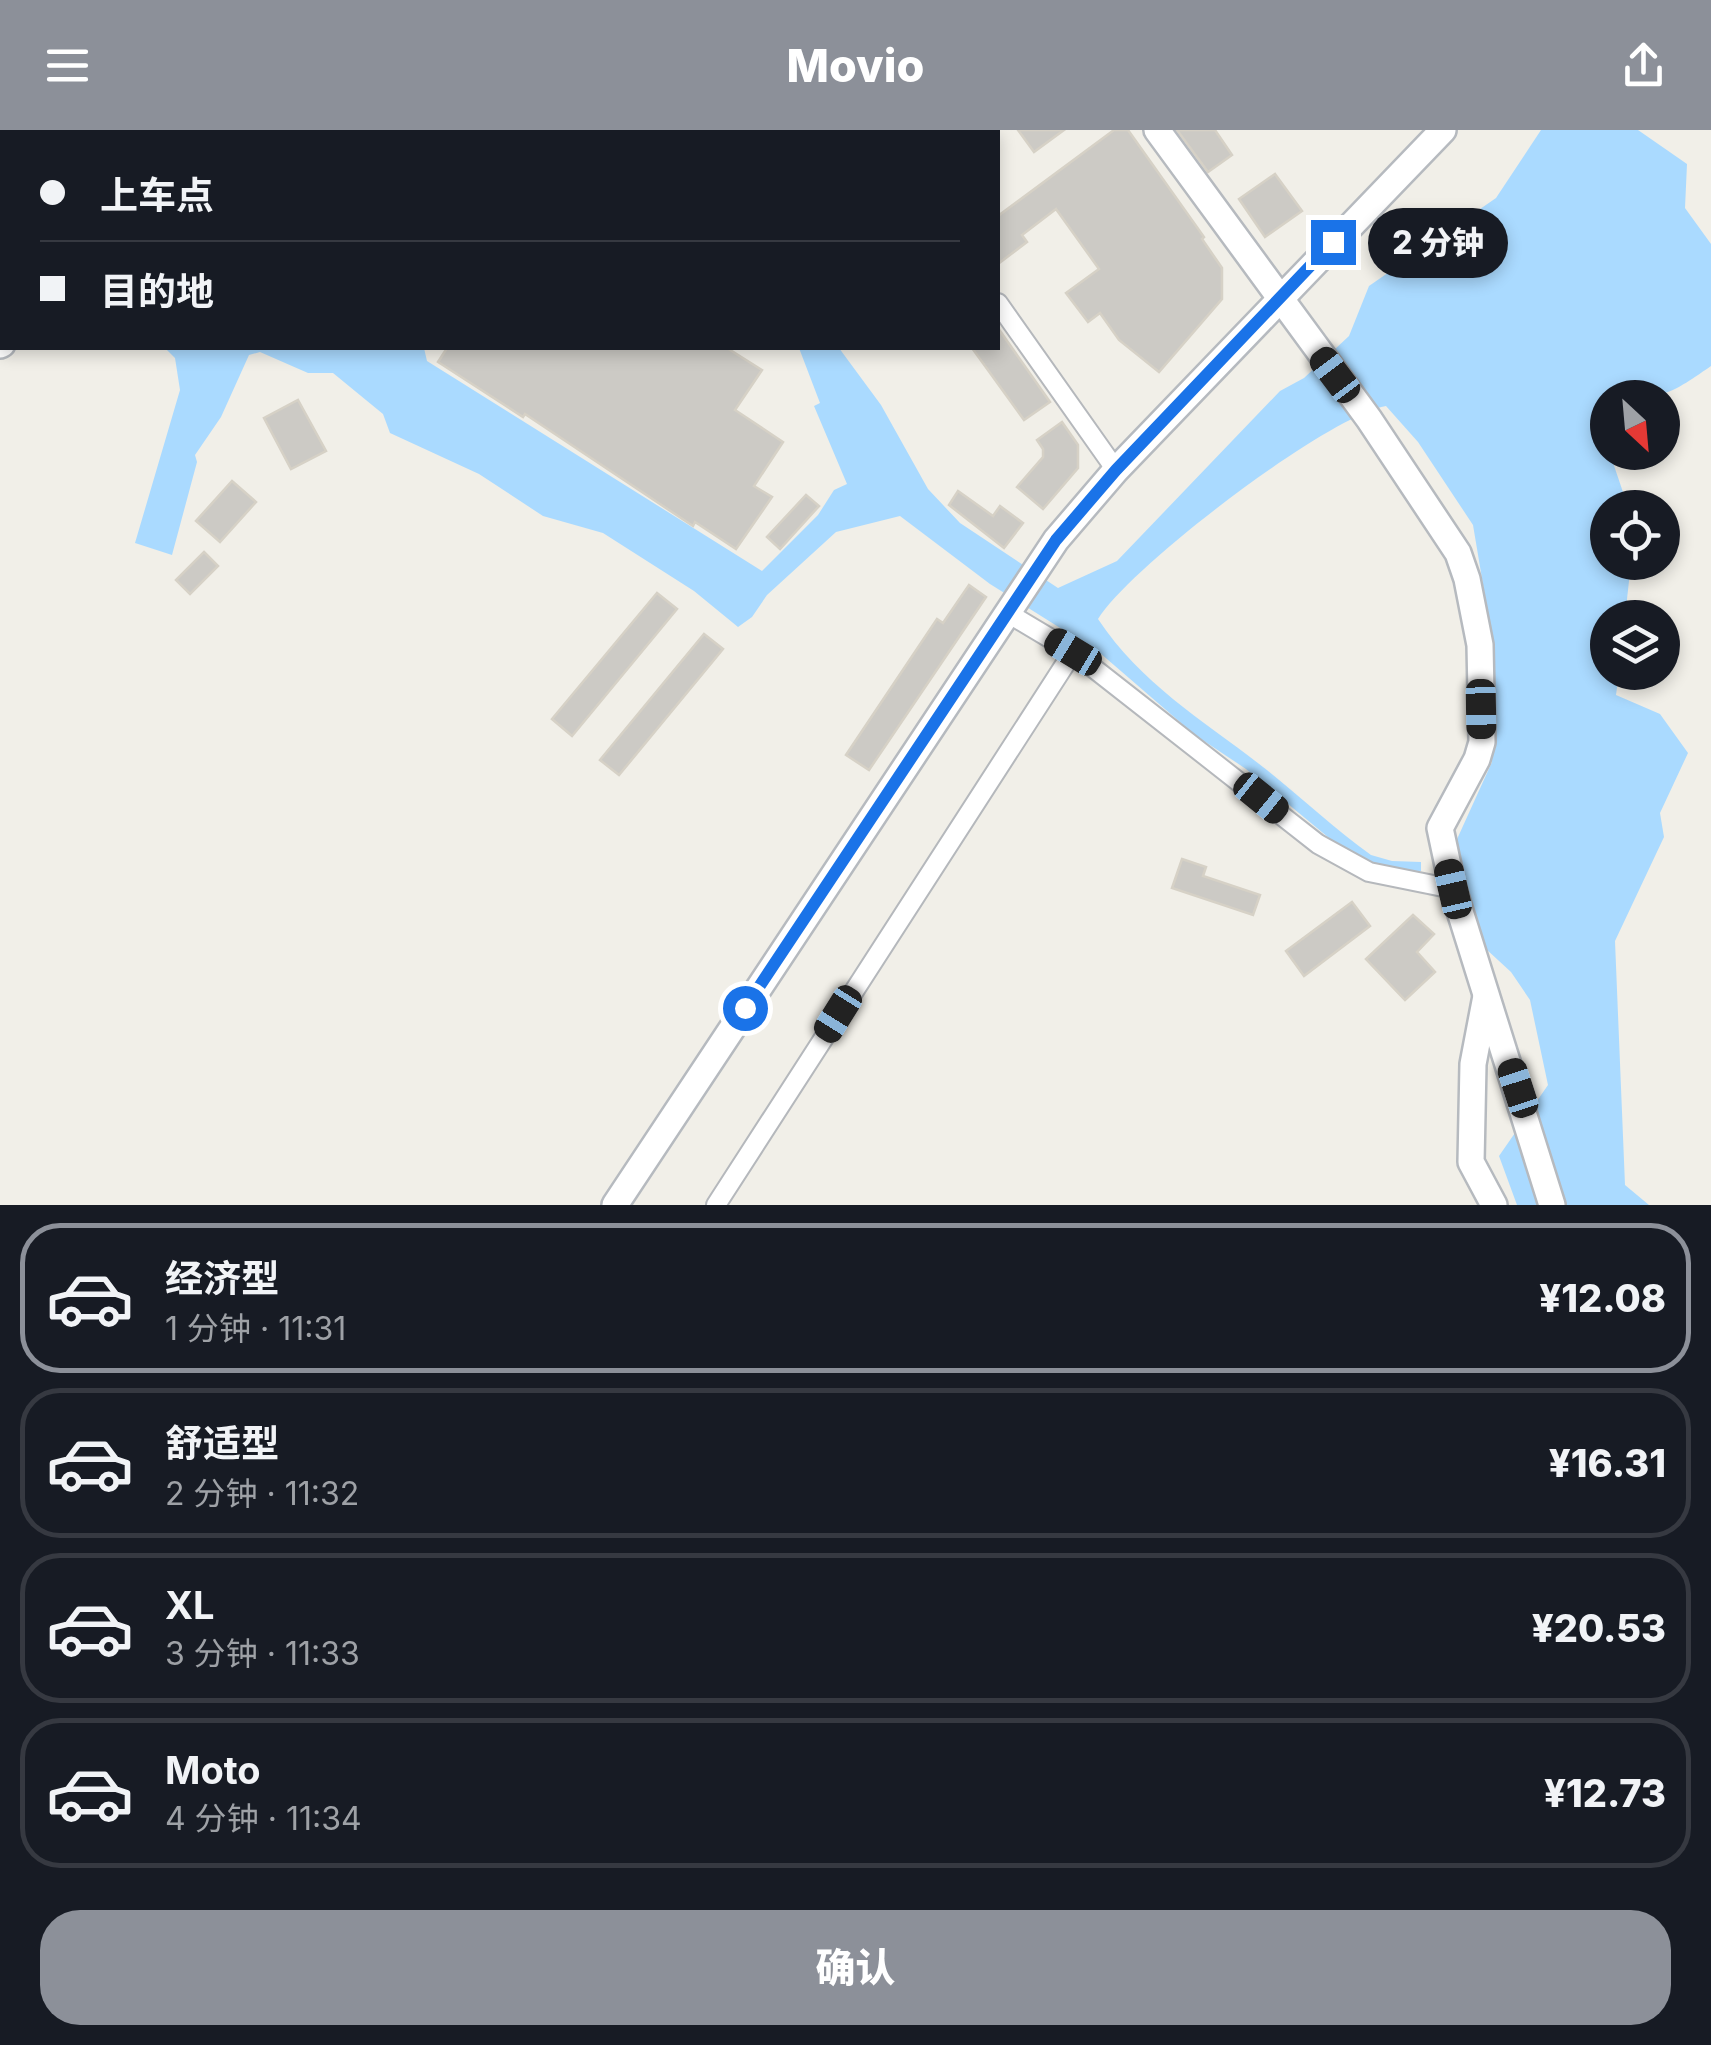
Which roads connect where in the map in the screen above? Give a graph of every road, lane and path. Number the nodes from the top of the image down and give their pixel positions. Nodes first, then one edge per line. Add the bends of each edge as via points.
1 (1157, 130) edge
2 (1443, 130) edge
3 (1278, 298) junction
4 (1000, 306) edge
5 (1116, 470) junction
6 (1006, 612) junction
7 (1073, 652) junction
8 (1453, 889) junction
9 (1487, 991) junction
10 (615, 1205) edge
11 (716, 1205) edge
12 (1494, 1205) edge
13 (1552, 1205) edge

1 - 3 street
2 - 3 street
3 - 5 street
3 - 8 street via 1368,419 1458,553 1467,578 1480,645 1482,742 1440,828
4 - 5 street
5 - 6 street
6 - 7 street
6 - 10 street
7 - 8 street via 1318,844 1368,872
7 - 11 street
8 - 9 street
9 - 12 street via 1473,1064 1472,1162
9 - 13 street

